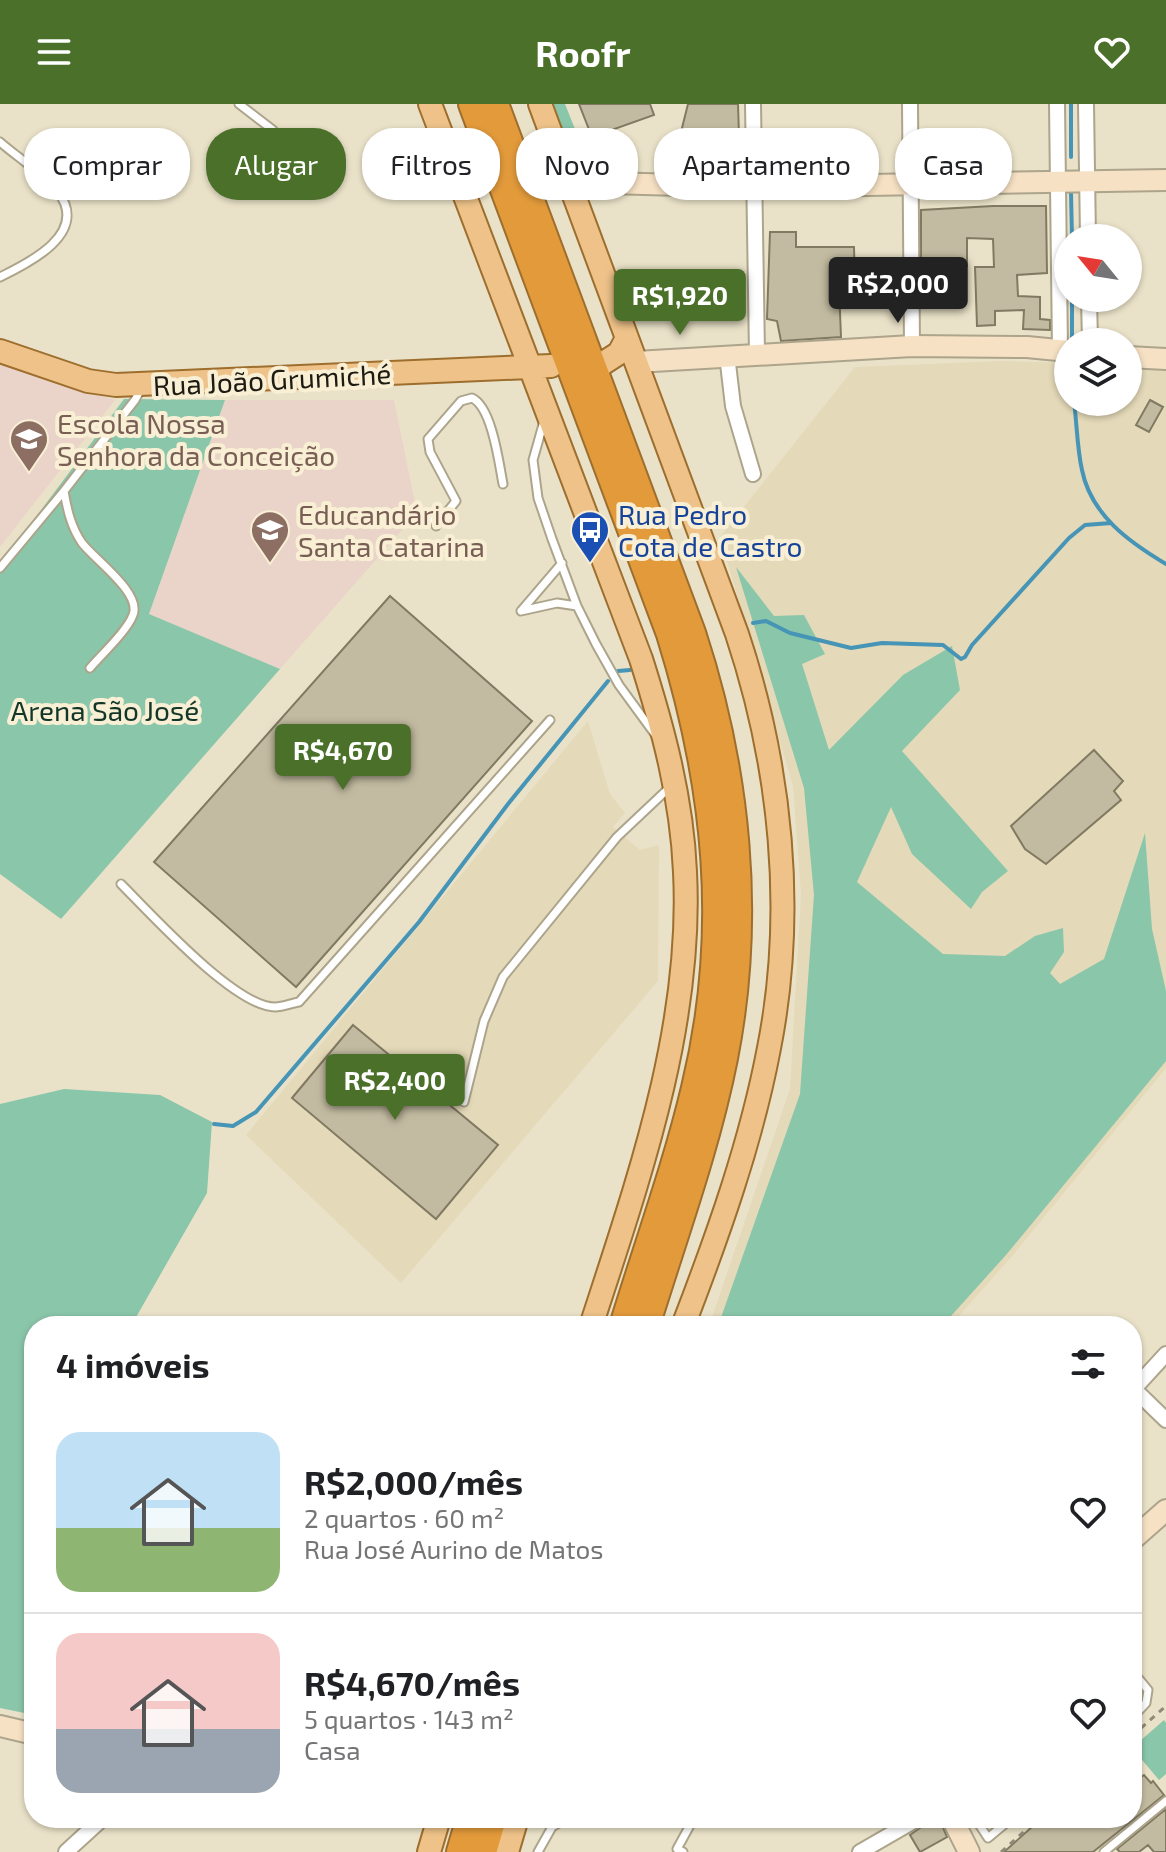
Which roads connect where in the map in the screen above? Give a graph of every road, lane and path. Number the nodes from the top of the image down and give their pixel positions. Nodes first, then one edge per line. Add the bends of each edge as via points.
1 (239, 104) edge
2 (430, 104) edge
3 (472, 104) edge
4 (495, 104) edge
5 (540, 104) edge
6 (753, 104) edge
7 (910, 104) edge
8 (1057, 104) edge
9 (1086, 104) edge
10 (270, 128) edge
11 (549, 128) edge
12 (753, 128) edge
13 (911, 128) edge
14 (0, 142) edge
15 (1166, 180) edge
16 (1058, 182) junction
17 (1087, 182) junction
18 (1012, 183) edge
19 (577, 200) edge
20 (754, 200) edge
21 (912, 200) edge
22 (1088, 224) edge
23 (0, 277) edge
24 (1063, 328) edge
25 (627, 338) junction
26 (912, 346) junction
27 (1054, 350) edge
28 (0, 351) edge
29 (757, 354) junction
30 (727, 355) junction
31 (1142, 358) edge
32 (1166, 359) edge
33 (636, 362) junction
34 (539, 363) junction
35 (143, 385) junction
36 (547, 411) junction
37 (753, 474) dead end
38 (503, 484) dead end
39 (64, 491) junction
40 (433, 516) dead end
41 (562, 563) junction
42 (0, 568) edge
43 (577, 606) junction
44 (90, 668) dead end
45 (550, 720) dead end
46 (666, 743) junction
47 (674, 783) junction
48 (121, 884) dead end
49 (464, 1102) dead end
50 (594, 1316) edge
51 (626, 1316) edge
52 (649, 1316) edge
53 (687, 1316) edge
54 (1166, 1354) edge
55 (1142, 1380) edge
56 (1142, 1398) edge
57 (1166, 1420) edge
58 (1166, 1510) edge
59 (1142, 1531) edge
60 (1142, 1683) edge
61 (1166, 1706) edge
62 (1142, 1707) edge
63 (0, 1726) edge
64 (1142, 1727) edge
65 (24, 1732) edge
66 (1166, 1801) edge
67 (1142, 1821) edge
68 (92, 1828) edge
69 (435, 1828) edge
70 (467, 1828) edge
71 (490, 1828) edge
72 (514, 1828) edge
73 (551, 1828) edge
74 (689, 1828) edge
75 (902, 1828) edge
76 (960, 1828) edge
77 (982, 1828) edge
78 (1000, 1828) edge
79 (1028, 1828) edge
80 (1133, 1828) edge
81 (66, 1852) edge
82 (429, 1852) edge
83 (460, 1852) edge
84 (483, 1852) edge
85 (507, 1852) edge
86 (538, 1852) edge
87 (683, 1852) edge
88 (860, 1852) edge
89 (969, 1852) edge
90 (1001, 1852) edge
91 (1104, 1852) edge

1 - 10 lane
2 - 34 main road
3 - 51 highway via 670,634 710,805 717,916 707,1032 684,1130
4 - 52 highway via 692,633 717,717 733,810 739,920 731,1019 715,1101
5 - 11 main road
6 - 12 street
7 - 13 street
8 - 16 street
9 - 17 street
14 - 23 lane via 58,191 67,212 62,232 49,247
15 - 17 main road
16 - 17 main road
16 - 18 main road
16 - 24 street
17 - 22 street
19 - 25 main road
20 - 29 street
21 - 26 street
25 - 33 main road
25 - 33 main road via 619,353 602,364
26 - 27 main road
26 - 29 main road
28 - 35 main road, Rua João Grumiché via 88,381
29 - 30 main road
30 - 33 main road
30 - 37 street via 733,406
31 - 32 main road
33 - 53 main road via 750,672 769,759 780,851 781,943 770,1045 723,1217
34 - 35 main road, Rua João Grumiché
34 - 36 main road
35 - 39 lane
36 - 41 lane via 533,460 538,498
36 - 46 main road via 637,647
38 - 40 lane via 487,414 480,401 461,401 428,439 456,501 436,526
39 - 42 lane
39 - 44 lane via 82,543 128,591 135,607 132,618
41 - 43 lane
41 - 43 lane via 521,611 557,603
43 - 46 lane via 619,685 652,733
45 - 48 lane via 299,1002 274,1007 240,996
46 - 47 main road
47 - 49 lane via 617,837 503,977 484,1021
47 - 50 main road via 685,897 673,1027 646,1146
54 - 55 street
56 - 57 street
58 - 59 main road
60 - 62 lane via 1148,1690
61 - 64 path
63 - 65 main road
66 - 67 lane
68 - 81 street
69 - 82 main road
70 - 83 highway
71 - 84 highway
72 - 85 main road
73 - 86 lane
74 - 87 lane via 677,1849
75 - 88 street
76 - 89 main road
77 - 78 lane via 988,1838
79 - 90 path
80 - 91 lane

